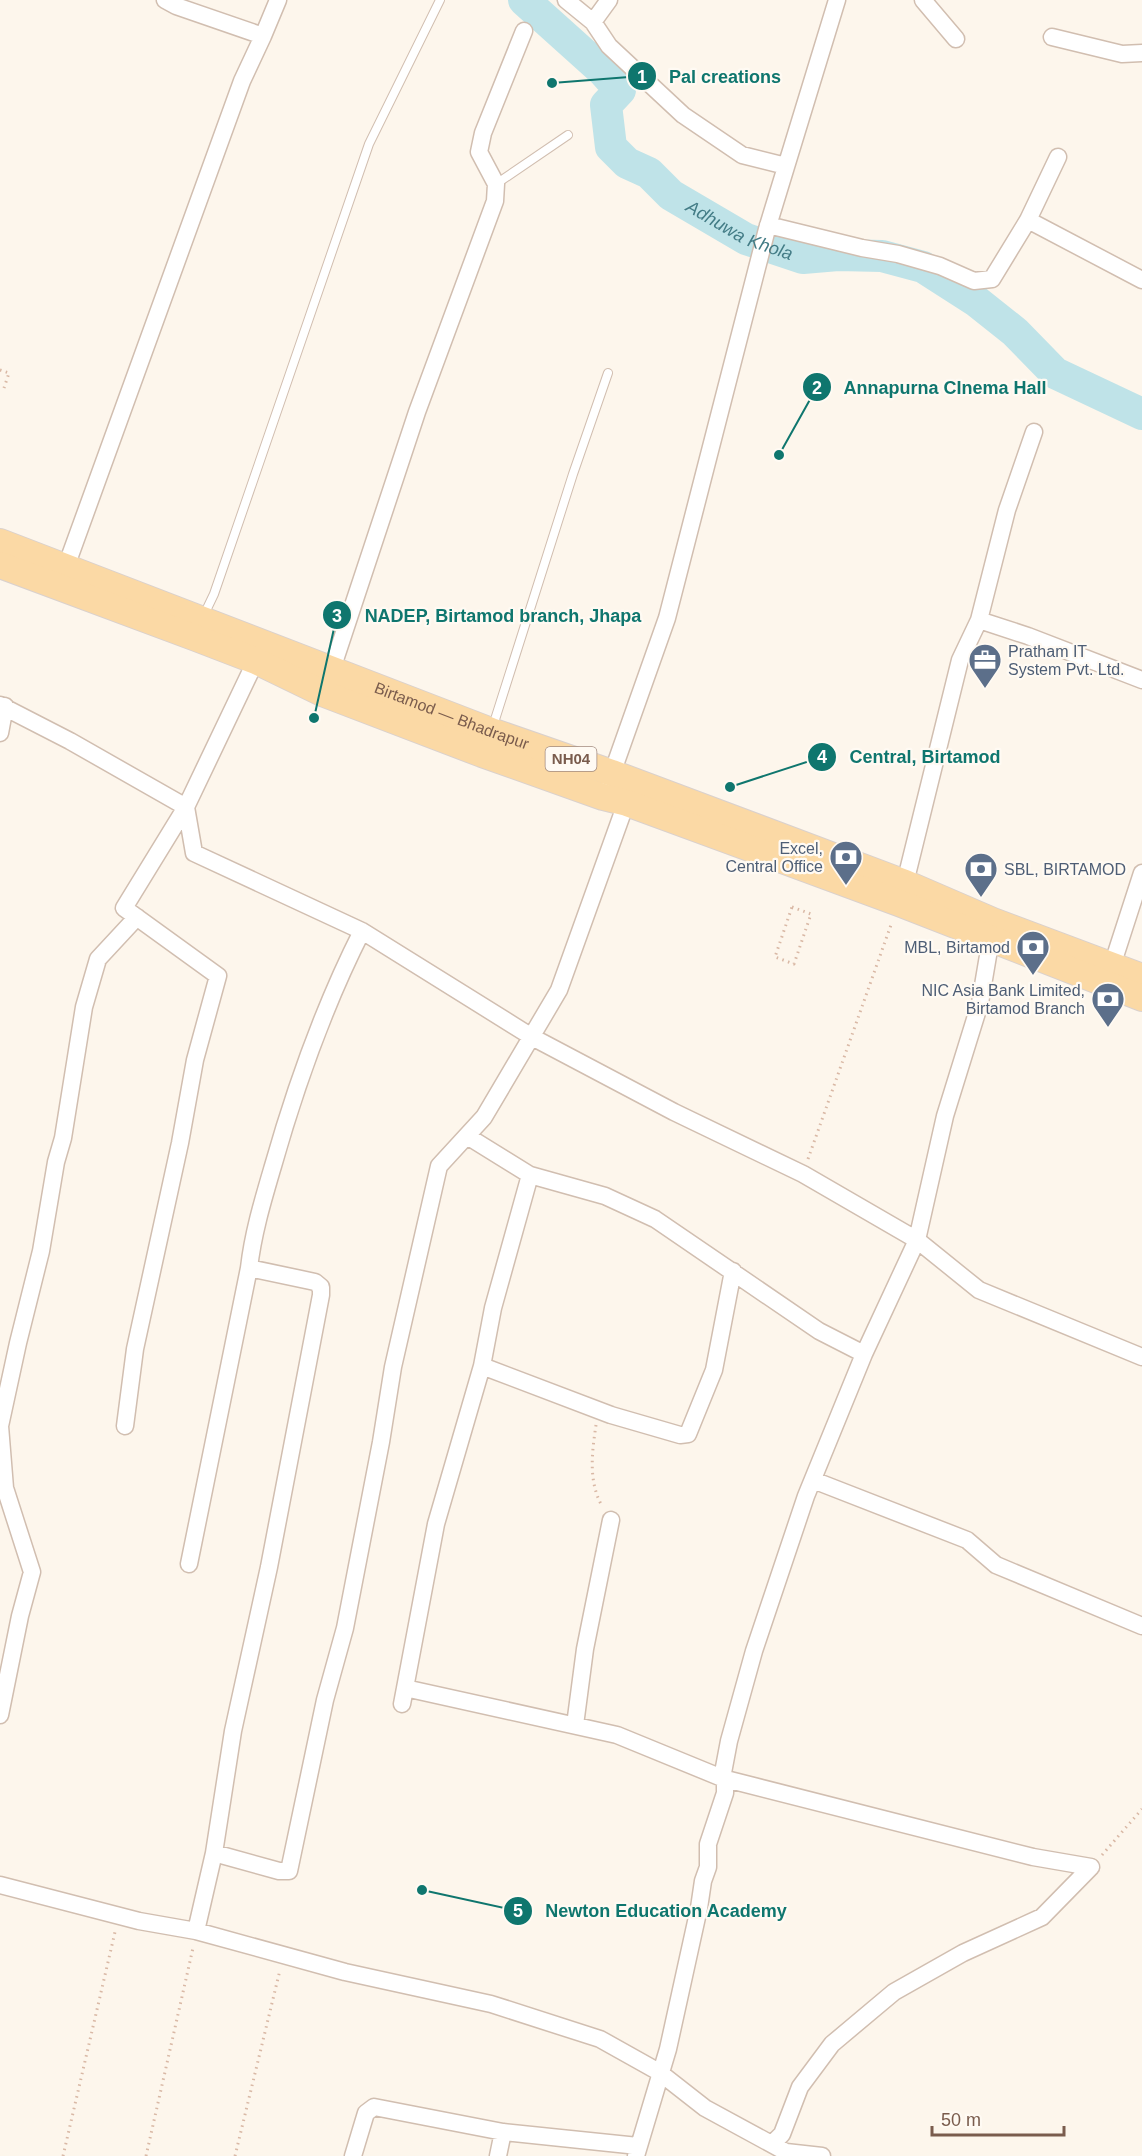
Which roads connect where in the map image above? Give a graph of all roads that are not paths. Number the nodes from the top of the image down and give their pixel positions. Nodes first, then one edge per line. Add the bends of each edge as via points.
1 (278, 0) edge
2 (440, 0) edge
3 (566, 0) edge
4 (609, 0) edge
5 (837, 0) edge
6 (923, 0) edge
7 (173, 2) edge
8 (593, 22) junction
9 (524, 31) dead end
10 (263, 36) junction
11 (1052, 37) dead end
12 (956, 39) dead end
13 (1142, 53) edge
14 (568, 135) dead end
15 (1058, 157) dead end
16 (786, 166) junction
17 (496, 184) junction
18 (1028, 220) junction
19 (768, 227) junction
20 (1142, 280) edge
21 (608, 373) dead end
22 (1034, 432) dead end
23 (0, 542) edge
24 (0, 565) edge
25 (63, 577) junction
26 (202, 620) junction
27 (979, 620) junction
28 (260, 652) junction
29 (332, 669) junction
30 (1142, 680) edge
31 (3, 705) edge
32 (491, 731) junction
33 (0, 733) edge
34 (619, 789) junction
35 (186, 807) junction
36 (1142, 873) edge
37 (902, 893) junction
38 (137, 917) junction
39 (362, 931) junction
40 (991, 938) junction
41 (1109, 975) junction
42 (1142, 977) edge
43 (1142, 998) edge
44 (532, 1037) junction
45 (467, 1136) junction
46 (530, 1175) junction
47 (917, 1240) junction
48 (249, 1268) junction
49 (733, 1271) junction
50 (864, 1354) junction
51 (1142, 1357) edge
52 (482, 1366) junction
53 (124, 1426) dead end
54 (813, 1480) junction
55 (611, 1520) road end
56 (189, 1564) dead end
57 (1142, 1626) edge
58 (0, 1715) edge
59 (575, 1725) junction
60 (722, 1778) junction
61 (214, 1853) junction
62 (0, 1885) edge
63 (196, 1931) junction
64 (659, 2072) junction
65 (503, 2132) junction
66 (637, 2151) edge
67 (781, 2151) edge
68 (353, 2156) edge
69 (498, 2156) edge
70 (822, 2156) edge

1 - 10 street
2 - 26 lane via 369,144
3 - 8 street
4 - 8 street
5 - 16 street
6 - 12 street
7 - 10 street
8 - 16 street via 609,46 683,115 742,155
9 - 17 street via 479,152
10 - 25 street via 242,81
11 - 13 street via 1122,54
14 - 17 lane
15 - 18 street
16 - 19 street
17 - 29 street via 495,201 417,412
18 - 19 street via 992,279 974,280 897,254
18 - 20 street
19 - 34 street
21 - 32 lane
22 - 27 street via 1007,510
23 - 25 main road, Birtamod — Bhadrapur / NH04
24 - 25 main road, Birtamod — Bhadrapur / NH04
25 - 26 main road, Birtamod — Bhadrapur / NH04
25 - 28 main road, Birtamod — Bhadrapur / NH04
26 - 28 main road, Birtamod — Bhadrapur / NH04
27 - 30 street
27 - 37 street via 960,660
28 - 29 main road, Birtamod — Bhadrapur / NH04
28 - 34 main road, Birtamod — Bhadrapur / NH04 via 333,697 482,754
28 - 35 street
29 - 32 main road, Birtamod — Bhadrapur / NH04
31 - 33 street
31 - 35 street
32 - 34 main road, Birtamod — Bhadrapur / NH04
34 - 37 main road, Birtamod — Bhadrapur / NH04
34 - 44 street via 559,990
35 - 38 street via 124,908
35 - 39 street via 194,853
36 - 41 street
37 - 40 main road, Birtamod — Bhadrapur / NH04
37 - 41 main road, Birtamod — Bhadrapur / NH04 via 993,921
38 - 53 street via 218,976 195,1060 135,1350
38 - 58 street via 98,959 84,1007 41,1251 0,1426 5,1488 32,1572
39 - 44 street
39 - 48 street via 342,971 291,1104 252,1240
40 - 41 main road, Birtamod — Bhadrapur / NH04
40 - 47 street via 980,1003 945,1116
41 - 42 main road, Birtamod — Bhadrapur / NH04
41 - 43 main road, Birtamod — Bhadrapur / NH04
44 - 45 street via 484,1117
44 - 47 street via 803,1174
45 - 46 street
45 - 61 street via 440,1166 414,1269 345,1628 325,1700 289,1871
46 - 49 street via 605,1196 655,1219
46 - 52 street via 493,1308
47 - 50 street
47 - 51 street via 979,1290
48 - 56 street
48 - 61 street via 315,1282 321,1287 321,1295 274,1544 233,1731
49 - 50 street via 819,1331
49 - 52 street via 714,1370 688,1434 680,1435 598,1410
50 - 54 street
52 - 59 street via 436,1524 403,1696
54 - 57 street via 967,1540 996,1565
54 - 60 street via 754,1651
55 - 59 street via 585,1649
59 - 60 street via 617,1735
60 - 64 street via 724,1793 708,1844 708,1867 668,2049
60 - 67 street via 1033,1857 1091,1867 1042,1917 963,1953 894,1992 832,2044 800,2087 782,2134
61 - 63 street
62 - 63 street
63 - 64 street via 345,1972 491,2004 600,2040
64 - 66 street
64 - 67 street via 705,2108
65 - 66 street
65 - 68 street via 374,2107 366,2113
65 - 69 street
67 - 70 street

